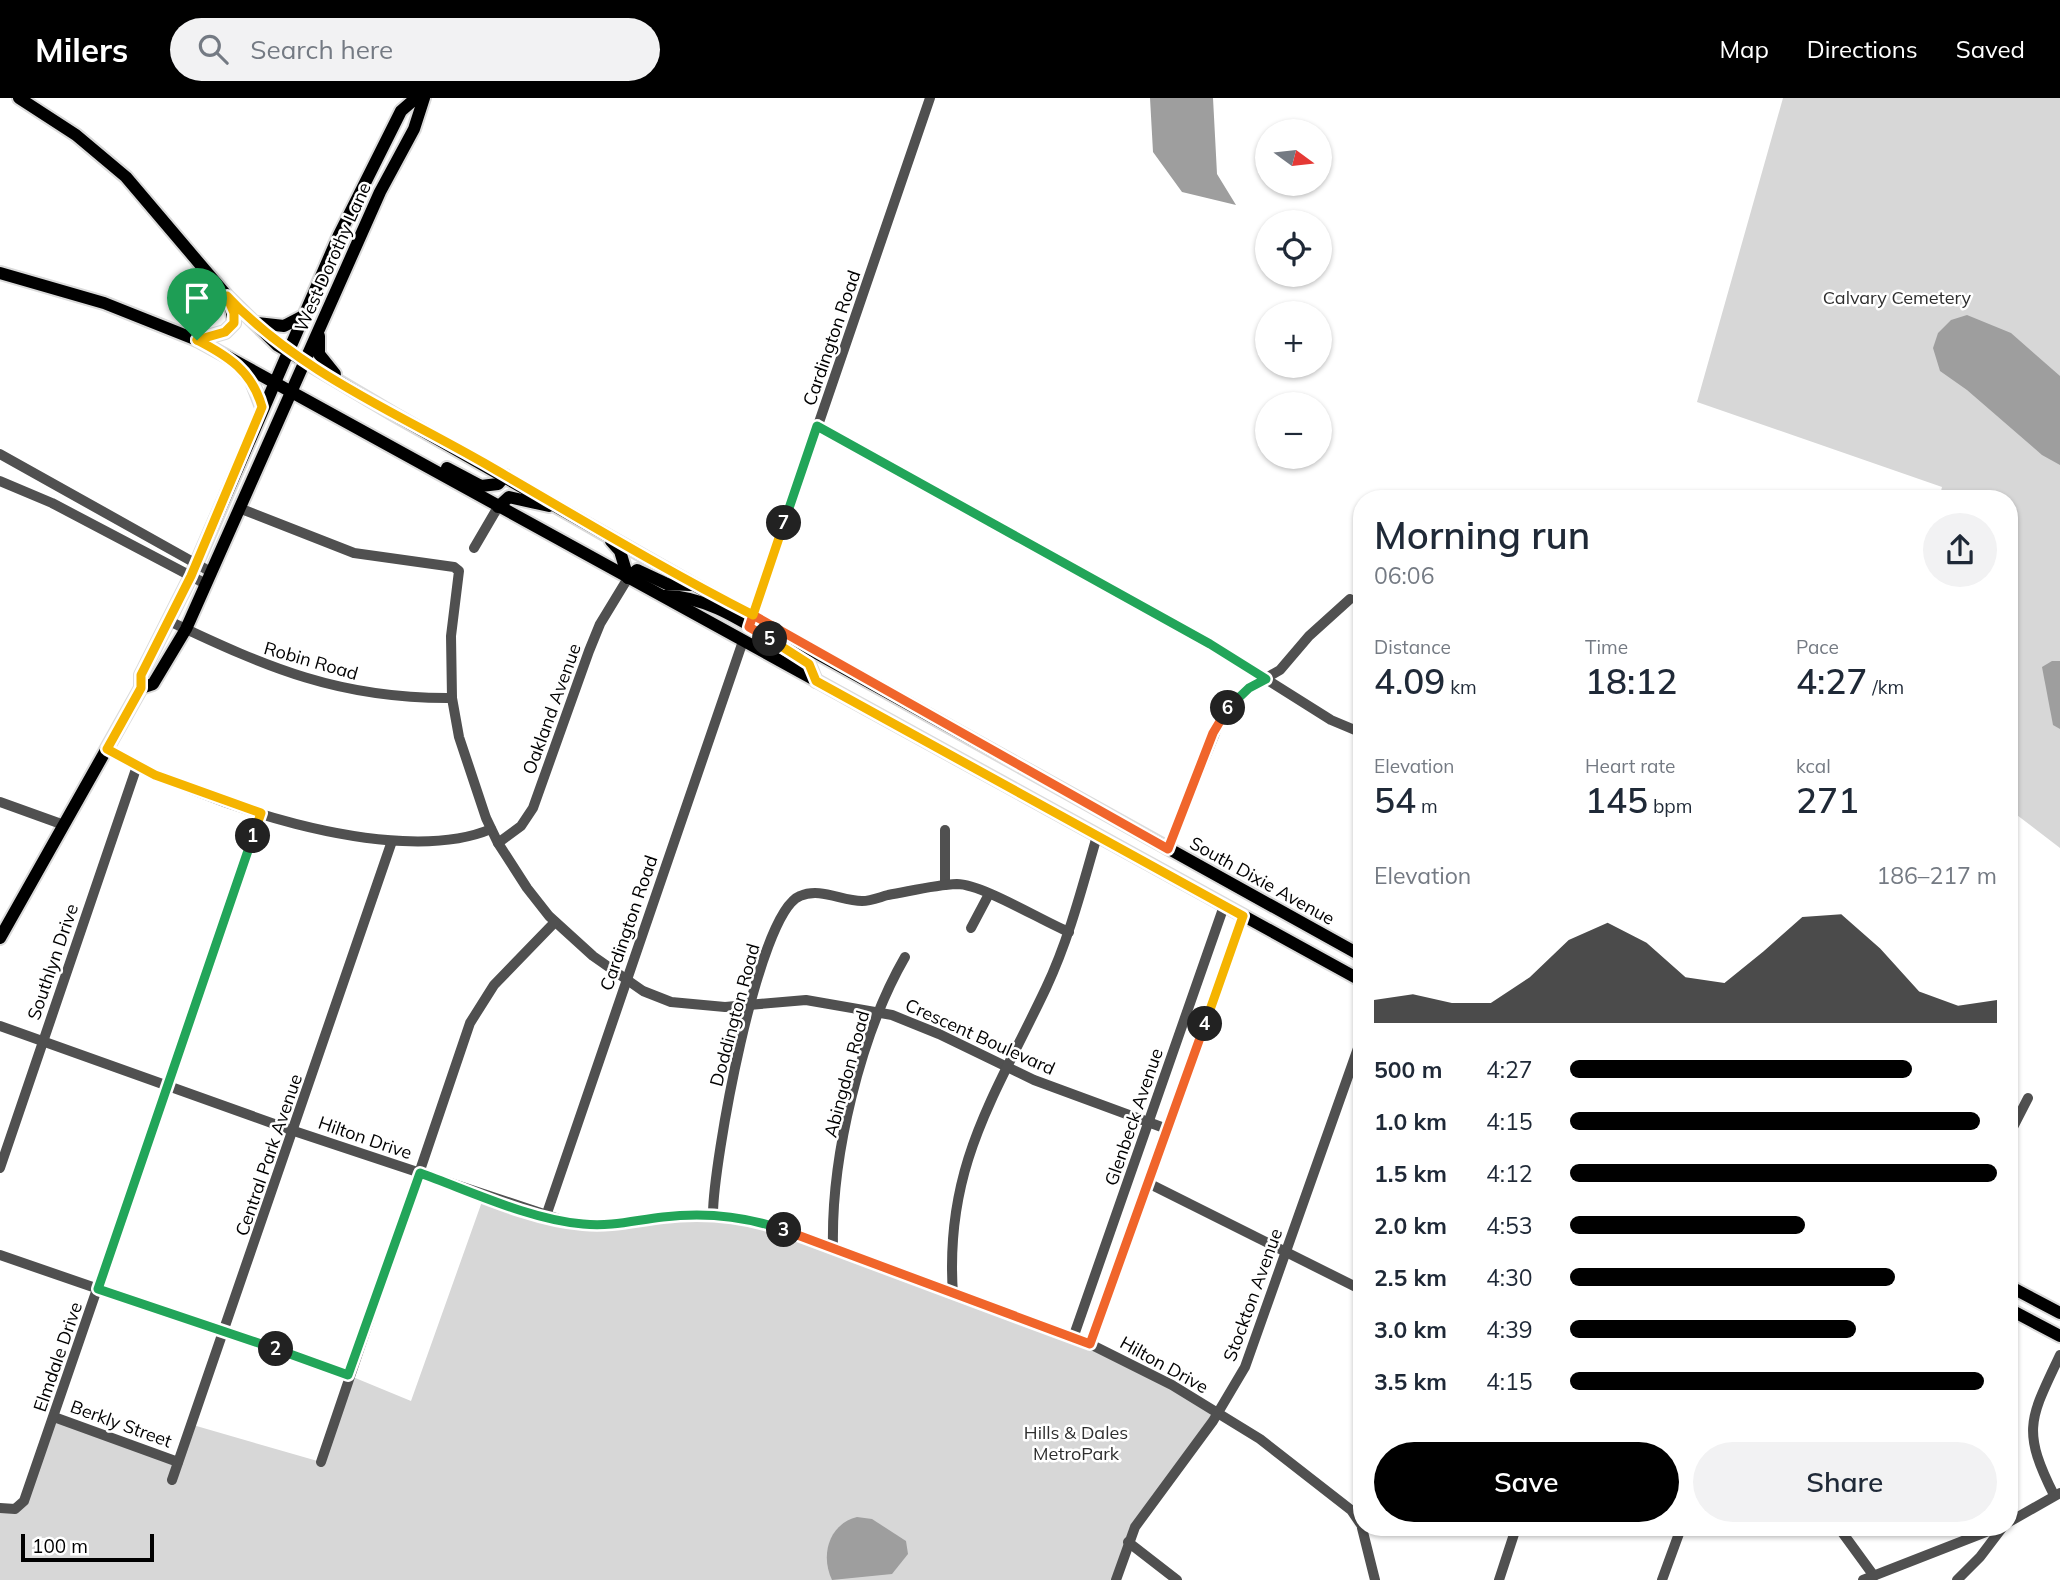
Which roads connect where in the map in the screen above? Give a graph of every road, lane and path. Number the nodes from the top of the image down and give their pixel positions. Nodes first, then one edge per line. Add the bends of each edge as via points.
1 (19, 98) edge
2 (416, 98) edge
3 (424, 98) edge
4 (930, 98) edge
5 (0, 273) edge
6 (227, 296) junction
7 (305, 314) junction
8 (253, 322) junction
9 (320, 330) junction
10 (197, 340) junction
11 (289, 351) junction
12 (233, 359) junction
13 (306, 360) junction
14 (275, 382) junction
15 (342, 383) junction
16 (291, 391) junction
17 (262, 407) junction
18 (817, 426) junction
19 (407, 453) junction
20 (0, 454) edge
21 (505, 476) junction
22 (0, 481) edge
23 (53, 486) junction
24 (45, 500) junction
25 (498, 507) junction
26 (239, 508) junction
27 (563, 509) junction
28 (135, 532) junction
29 (608, 537) junction
30 (128, 544) junction
31 (474, 548) dead end
32 (193, 570) junction
33 (208, 578) junction
34 (628, 578) junction
35 (694, 585) junction
36 (663, 596) junction
37 (1350, 599) dead end
38 (169, 621) junction
39 (751, 621) junction
40 (186, 629) junction
41 (743, 641) junction
42 (1266, 679) junction
43 (816, 681) junction
44 (141, 688) junction
45 (452, 698) junction
46 (1353, 729) edge
47 (107, 749) junction
48 (136, 766) junction
49 (0, 802) edge
50 (261, 813) junction
51 (64, 825) junction
52 (491, 829) junction
53 (945, 830) dead end
54 (1097, 836) junction
55 (393, 841) junction
56 (498, 844) junction
57 (1168, 849) junction
58 (945, 885) junction
59 (989, 894) junction
60 (1224, 906) junction
61 (1243, 916) junction
62 (555, 922) junction
63 (971, 928) dead end
64 (1069, 932) junction
65 (0, 938) edge
66 (1353, 951) edge
67 (905, 957) dead end
68 (1353, 976) edge
69 (627, 981) junction
70 (751, 1005) junction
71 (880, 1012) junction
72 (0, 1026) edge
73 (43, 1042) junction
74 (1353, 1062) edge
75 (1005, 1068) junction
76 (168, 1087) junction
77 (2028, 1098) dead end
78 (2018, 1117) edge
79 (1148, 1122) junction
80 (1167, 1129) junction
81 (294, 1130) junction
82 (0, 1168) edge
83 (420, 1173) junction
84 (1148, 1183) junction
85 (713, 1214) junction
86 (546, 1216) junction
87 (833, 1247) junction
88 (1286, 1252) junction
89 (0, 1255) edge
90 (1353, 1286) edge
91 (98, 1289) junction
92 (2018, 1291) edge
93 (953, 1294) junction
94 (2060, 1312) edge
95 (2018, 1314) edge
96 (225, 1332) junction
97 (2060, 1336) edge
98 (1073, 1338) junction
99 (1090, 1344) junction
100 (2060, 1355) edge
101 (348, 1375) junction
102 (1218, 1414) junction
103 (54, 1417) junction
104 (178, 1462) junction
105 (321, 1462) dead end
106 (172, 1480) dead end
107 (2057, 1494) edge
108 (0, 1508) edge
109 (1353, 1513) edge
110 (2018, 1517) edge
111 (1364, 1536) edge
112 (1513, 1536) edge
113 (1678, 1536) edge
114 (1847, 1536) edge
115 (1976, 1536) edge
116 (1996, 1536) edge
117 (1128, 1542) junction
118 (1874, 1576) junction
119 (1116, 1580) edge
120 (1177, 1580) edge
121 (1375, 1580) edge
122 (1499, 1580) edge
123 (1662, 1580) edge
124 (1863, 1580) edge
125 (1957, 1580) edge

1 - 6 main road, South Dixie Avenue via 81,139 127,177
2 - 7 main road, West Dorothy Lane via 401,111 382,146
3 - 9 main road, West Dorothy Lane via 415,129 380,192
4 - 18 street, Cardington Road
5 - 10 main road via 104,303
6 - 8 main road, South Dixie Avenue
6 - 10 main road via 234,323 225,332
7 - 8 main road via 280,327
7 - 11 main road, West Dorothy Lane
8 - 11 main road, South Dixie Avenue
9 - 13 main road, West Dorothy Lane
9 - 15 main road via 319,354
10 - 12 main road
11 - 13 main road, South Dixie Avenue
11 - 14 main road, West Dorothy Lane
12 - 14 main road
12 - 17 main road via 251,379
13 - 15 main road, South Dixie Avenue
13 - 16 main road, West Dorothy Lane
14 - 16 main road
14 - 17 main road, West Dorothy Lane
15 - 21 main road, South Dixie Avenue
16 - 19 main road
16 - 26 main road, West Dorothy Lane
17 - 32 main road, West Dorothy Lane
18 - 39 street, Cardington Road
18 - 42 street
19 - 21 main road via 481,486 498,484
19 - 25 main road
20 - 23 street
21 - 27 main road, South Dixie Avenue
22 - 24 street
23 - 24 street
23 - 28 street
24 - 30 street
25 - 27 main road via 509,497
25 - 31 street
25 - 34 main road
26 - 33 main road, West Dorothy Lane
26 - 45 street, Crescent Boulevard via 354,553 454,567 460,575 451,636
27 - 29 main road, South Dixie Avenue
28 - 30 street
28 - 32 street
29 - 34 main road via 620,551
29 - 35 main road, South Dixie Avenue
30 - 32 street
32 - 33 street
32 - 38 main road, West Dorothy Lane
33 - 40 main road, West Dorothy Lane
34 - 35 main road via 637,570 667,584
34 - 36 main road
34 - 56 street, Oakland Avenue via 600,624 533,808 521,826
35 - 39 main road, South Dixie Avenue
36 - 39 main road via 693,598
36 - 41 main road
37 - 42 street
38 - 40 street, Robin Road
38 - 44 main road, West Dorothy Lane via 141,675
39 - 43 main road via 809,664
39 - 57 main road, South Dixie Avenue
40 - 44 main road, West Dorothy Lane via 153,684
40 - 45 street, Robin Road via 266,667 325,685 384,696
41 - 43 main road
41 - 69 street, Cardington Road
42 - 46 street via 1318,713
42 - 57 street via 1241,695 1222,716
43 - 54 main road
44 - 47 main road, West Dorothy Lane
45 - 52 street, Crescent Boulevard via 459,737
47 - 48 street
47 - 51 main road, West Dorothy Lane
48 - 50 street
48 - 73 street, Southlyn Drive
49 - 51 street
50 - 55 street
50 - 76 street, Elmdale Drive
51 - 65 main road, West Dorothy Lane
52 - 55 street via 440,843
52 - 56 street, Crescent Boulevard
53 - 58 street
54 - 60 main road
54 - 64 street
55 - 81 street, Central Park Avenue
56 - 62 street, Crescent Boulevard
57 - 66 main road, South Dixie Avenue
58 - 59 street, Doddington Road via 961,884
58 - 70 street, Doddington Road via 864,901 817,892 800,895 776,925
59 - 63 street
59 - 64 street, Doddington Road
60 - 61 main road
60 - 79 street, Glenbeck Avenue
61 - 68 main road
61 - 80 street, Glenbeck Avenue
62 - 69 street, Crescent Boulevard
62 - 83 street via 494,985 477,1010
64 - 75 street
67 - 71 street, Abingdon Road
69 - 70 street, Crescent Boulevard via 656,998 678,1004
69 - 86 street, Cardington Road
70 - 71 street, Crescent Boulevard via 806,1000
70 - 85 street, Doddington Road via 730,1090
71 - 75 street, Crescent Boulevard via 939,1034
71 - 87 street, Abingdon Road via 859,1074 843,1148
72 - 73 street, Hilton Drive
73 - 76 street, Hilton Drive
73 - 82 street, Southlyn Drive
74 - 88 street, Stockton Avenue
75 - 79 street, Crescent Boulevard
75 - 93 street via 962,1171 953,1230
76 - 81 street, Hilton Drive
76 - 91 street, Elmdale Drive
77 - 78 street
79 - 80 street, Crescent Boulevard
79 - 98 street, Glenbeck Avenue
80 - 84 street, Glenbeck Avenue
81 - 83 street, Hilton Drive
81 - 96 street, Central Park Avenue
83 - 86 street, Hilton Drive
83 - 101 street
84 - 88 street
84 - 99 street, Glenbeck Avenue
85 - 86 street, Hilton Drive via 602,1225
85 - 87 street, Hilton Drive via 753,1220
87 - 93 street, Hilton Drive
88 - 90 street
88 - 102 street, Stockton Avenue via 1245,1367
89 - 91 street
91 - 96 street
91 - 103 street, Elmdale Drive
92 - 94 main road
93 - 98 street, Hilton Drive
95 - 97 main road
96 - 101 street
96 - 104 street, Central Park Avenue
98 - 99 street, Hilton Drive
99 - 102 street, Hilton Drive
100 - 107 street via 2032,1424 2033,1451
101 - 105 street
102 - 109 street, Hilton Drive via 1260,1439
102 - 117 street, Stockton Avenue via 1156,1496
103 - 104 street, Berkly Street
103 - 108 street, Elmdale Drive via 24,1501 15,1509
104 - 106 street, Central Park Avenue
107 - 110 street
111 - 121 street, Hilton Drive
112 - 122 street
113 - 123 street
114 - 118 street
115 - 118 street
116 - 125 street
117 - 119 street, Stockton Avenue
117 - 120 street
118 - 124 street

